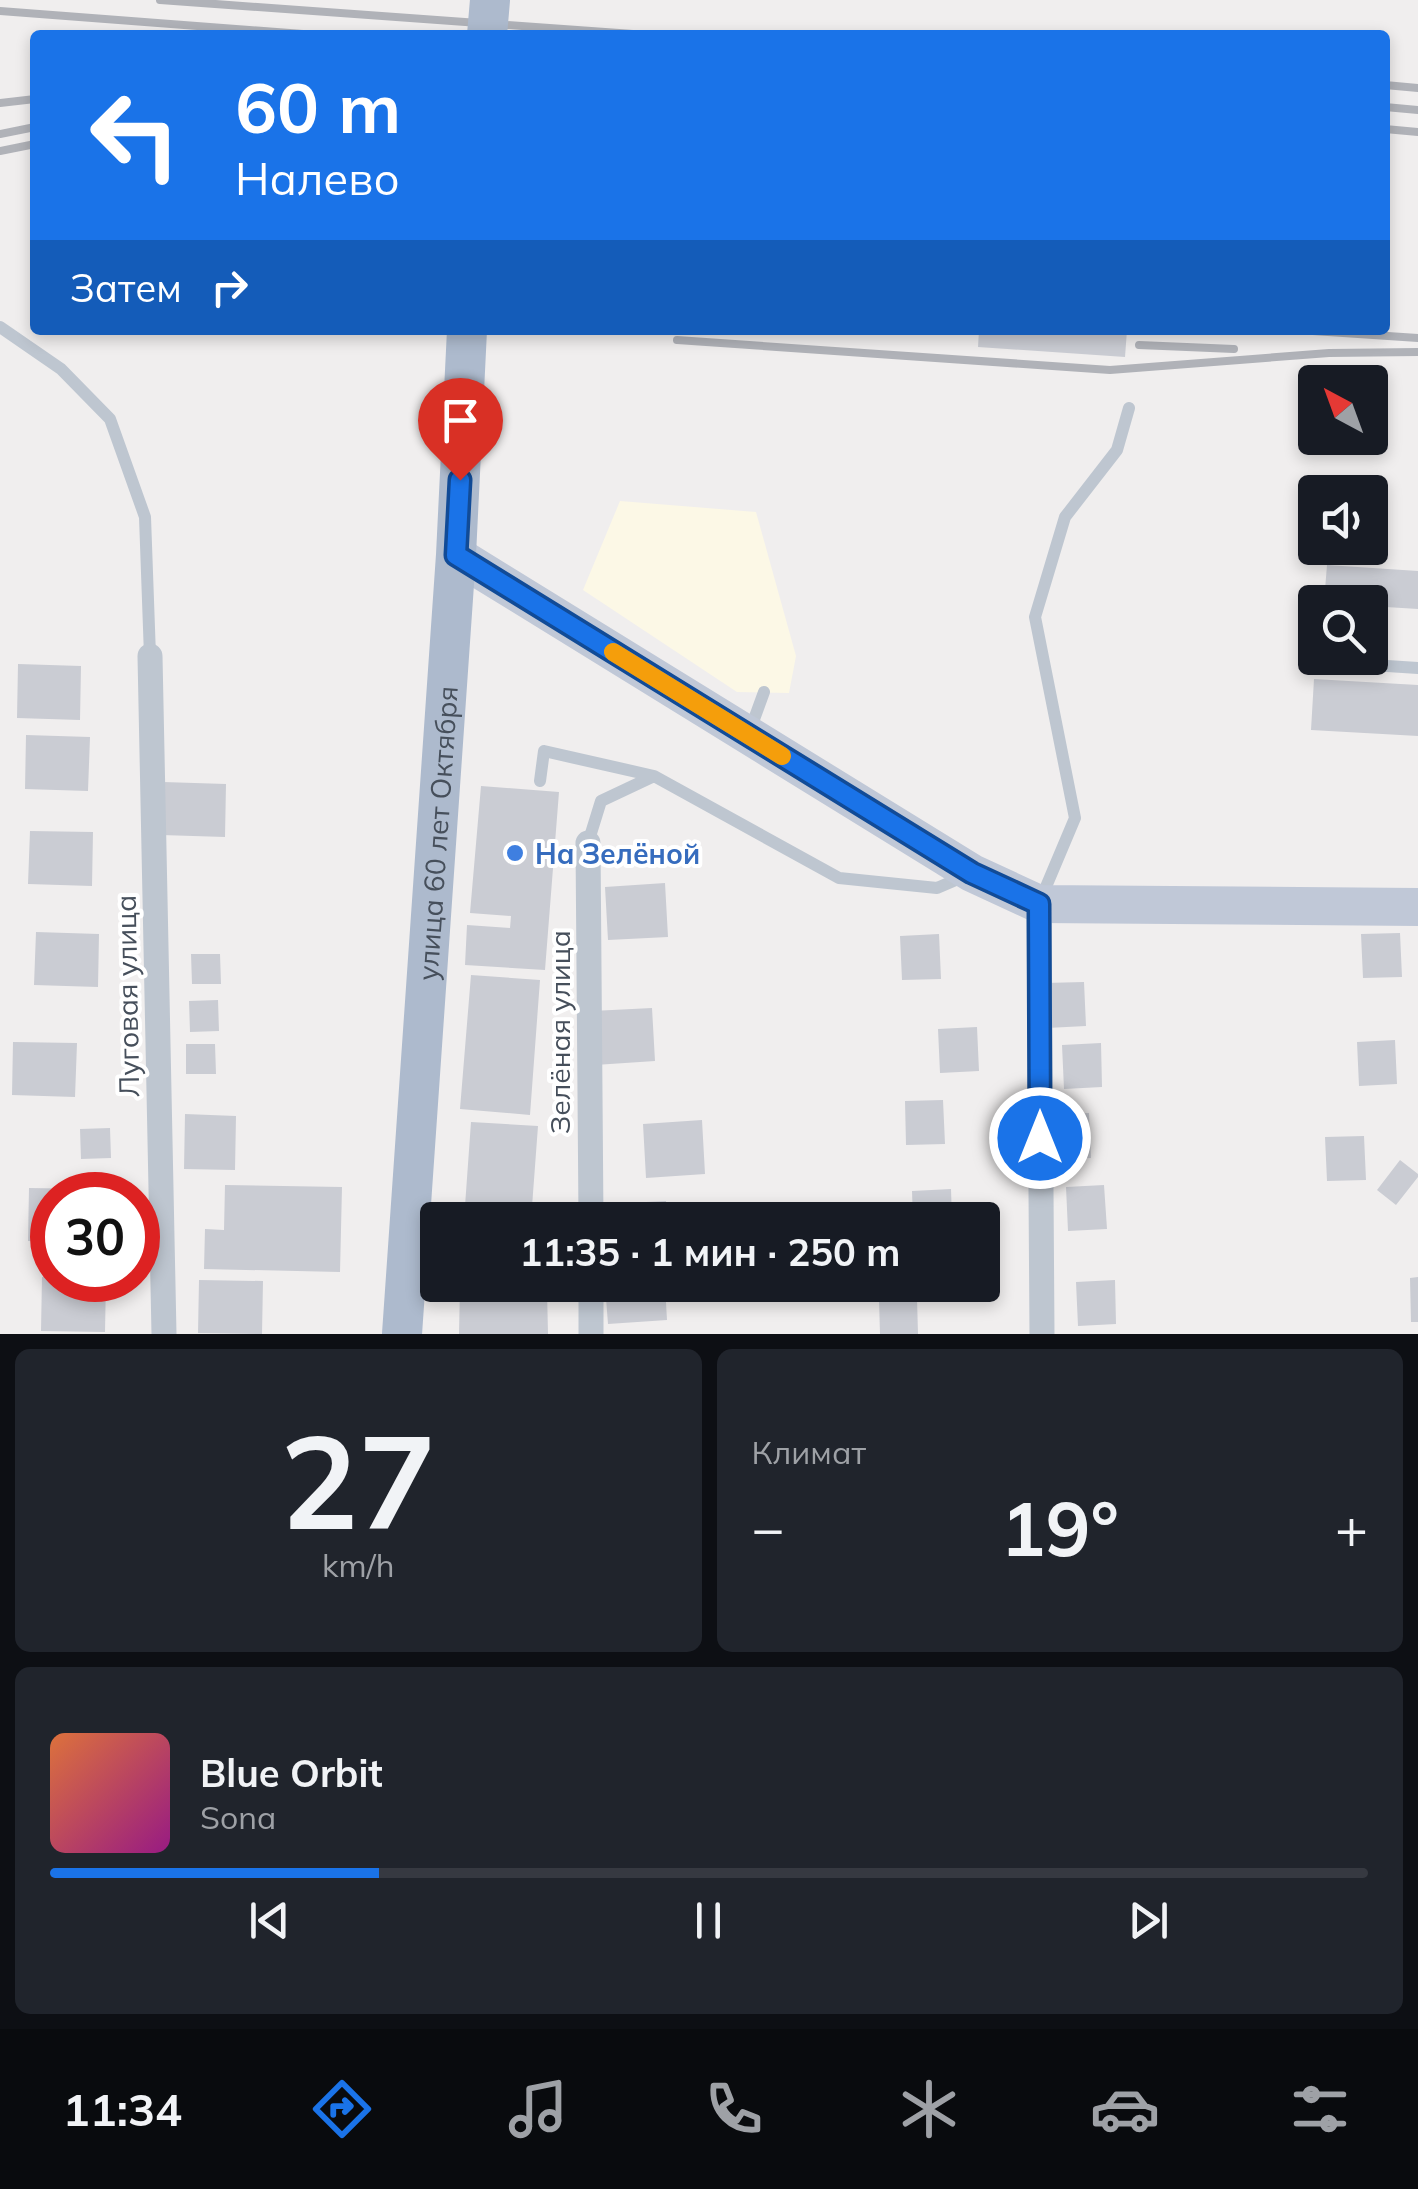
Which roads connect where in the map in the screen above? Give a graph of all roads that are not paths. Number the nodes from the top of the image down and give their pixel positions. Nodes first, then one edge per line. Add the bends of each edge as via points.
1 (490, 0) edge
2 (487, 30) edge
3 (0, 327) edge
4 (467, 335) edge
5 (1129, 408) dead end
6 (456, 555) junction
7 (150, 656) joint
8 (1388, 666) edge
9 (1418, 668) edge
10 (764, 692) dead end
11 (748, 735) junction
12 (654, 776) junction
13 (540, 781) dead end
14 (588, 843) joint
15 (972, 873) junction
16 (1039, 904) junction
17 (1418, 907) edge
18 (590, 1202) edge
19 (591, 1302) edge
20 (164, 1334) edge
21 (402, 1334) edge
22 (592, 1334) edge
23 (1042, 1334) edge

1 - 2 main road, bridge
3 - 7 lane via 62,369 110,419 145,517
4 - 6 main road, улица 60 лет Октября
5 - 16 lane via 1117,450 1066,517 1035,617 1075,818
6 - 11 street
6 - 21 main road, улица 60 лет Октября
7 - 20 street, Луговая улица
8 - 9 lane
10 - 11 lane
11 - 15 street
12 - 13 lane via 544,751
12 - 14 lane via 601,801
12 - 15 lane via 839,878 937,888
14 - 18 street, Зелёная улица
15 - 16 street
16 - 17 street
16 - 23 street
19 - 22 street

